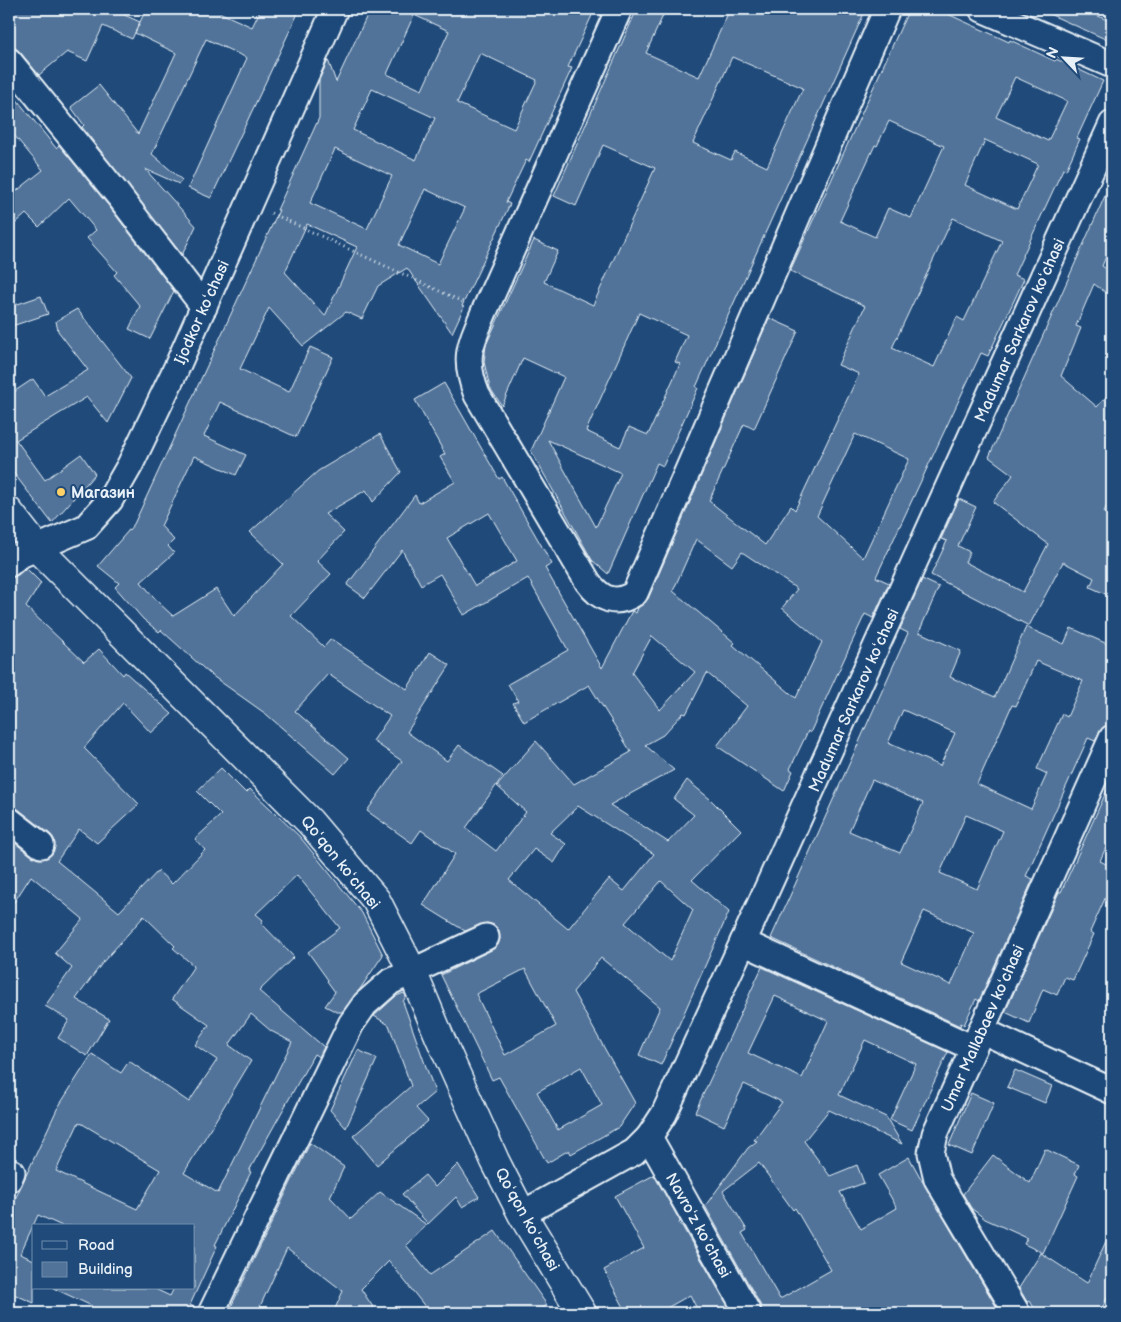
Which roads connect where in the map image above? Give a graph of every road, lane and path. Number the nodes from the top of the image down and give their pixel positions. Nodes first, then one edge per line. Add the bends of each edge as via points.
1 (335, 9) edge
2 (619, 9) edge
3 (887, 9) edge
4 (982, 9) edge
5 (9, 61) edge
6 (1112, 65) edge
7 (1112, 124) edge
8 (248, 202) junction
9 (204, 307) junction
10 (484, 312) junction
11 (9, 512) edge
12 (37, 548) junction
13 (9, 564) edge
14 (1112, 738) edge
15 (9, 820) edge
16 (41, 845) dead end
17 (486, 937) dead end
18 (744, 942) junction
19 (412, 971) junction
20 (977, 1039) junction
21 (1112, 1091) edge
22 (649, 1137) junction
23 (522, 1214) junction
24 (211, 1313) edge
25 (582, 1313) edge
26 (748, 1313) edge
27 (1017, 1313) edge

1 - 8 street, Ijodkor koʻchasi
2 - 10 street
3 - 10 street via 635,593 628,598 619,601 595,592 477,396 470,375 469,356 472,338
4 - 6 street
5 - 9 street
7 - 18 street, Madumar Sarkarov koʻchasi
8 - 9 street, Ijodkor koʻchasi
8 - 10 path
9 - 12 street, Ijodkor koʻchasi via 130,465 110,500 86,527
11 - 12 main road, Qoʻqon koʻchasi
12 - 13 street, Ijodkor koʻchasi
12 - 19 main road, Qoʻqon koʻchasi via 310,822 376,900
14 - 20 street, Umar Mallabaev koʻchasi
15 - 16 street
17 - 19 street
18 - 20 street
18 - 22 street, Madumar Sarkarov koʻchasi via 664,1114
19 - 23 main road, Qoʻqon koʻchasi via 495,1161
19 - 24 street via 390,982 366,1004 352,1024
20 - 21 street
20 - 27 street, Umar Mallabaev koʻchasi via 935,1134 931,1153 937,1179
22 - 23 street, Madumar Sarkarov koʻchasi via 634,1152
22 - 26 street, Navroʻz koʻchasi
23 - 25 main road, Qoʻqon koʻchasi

